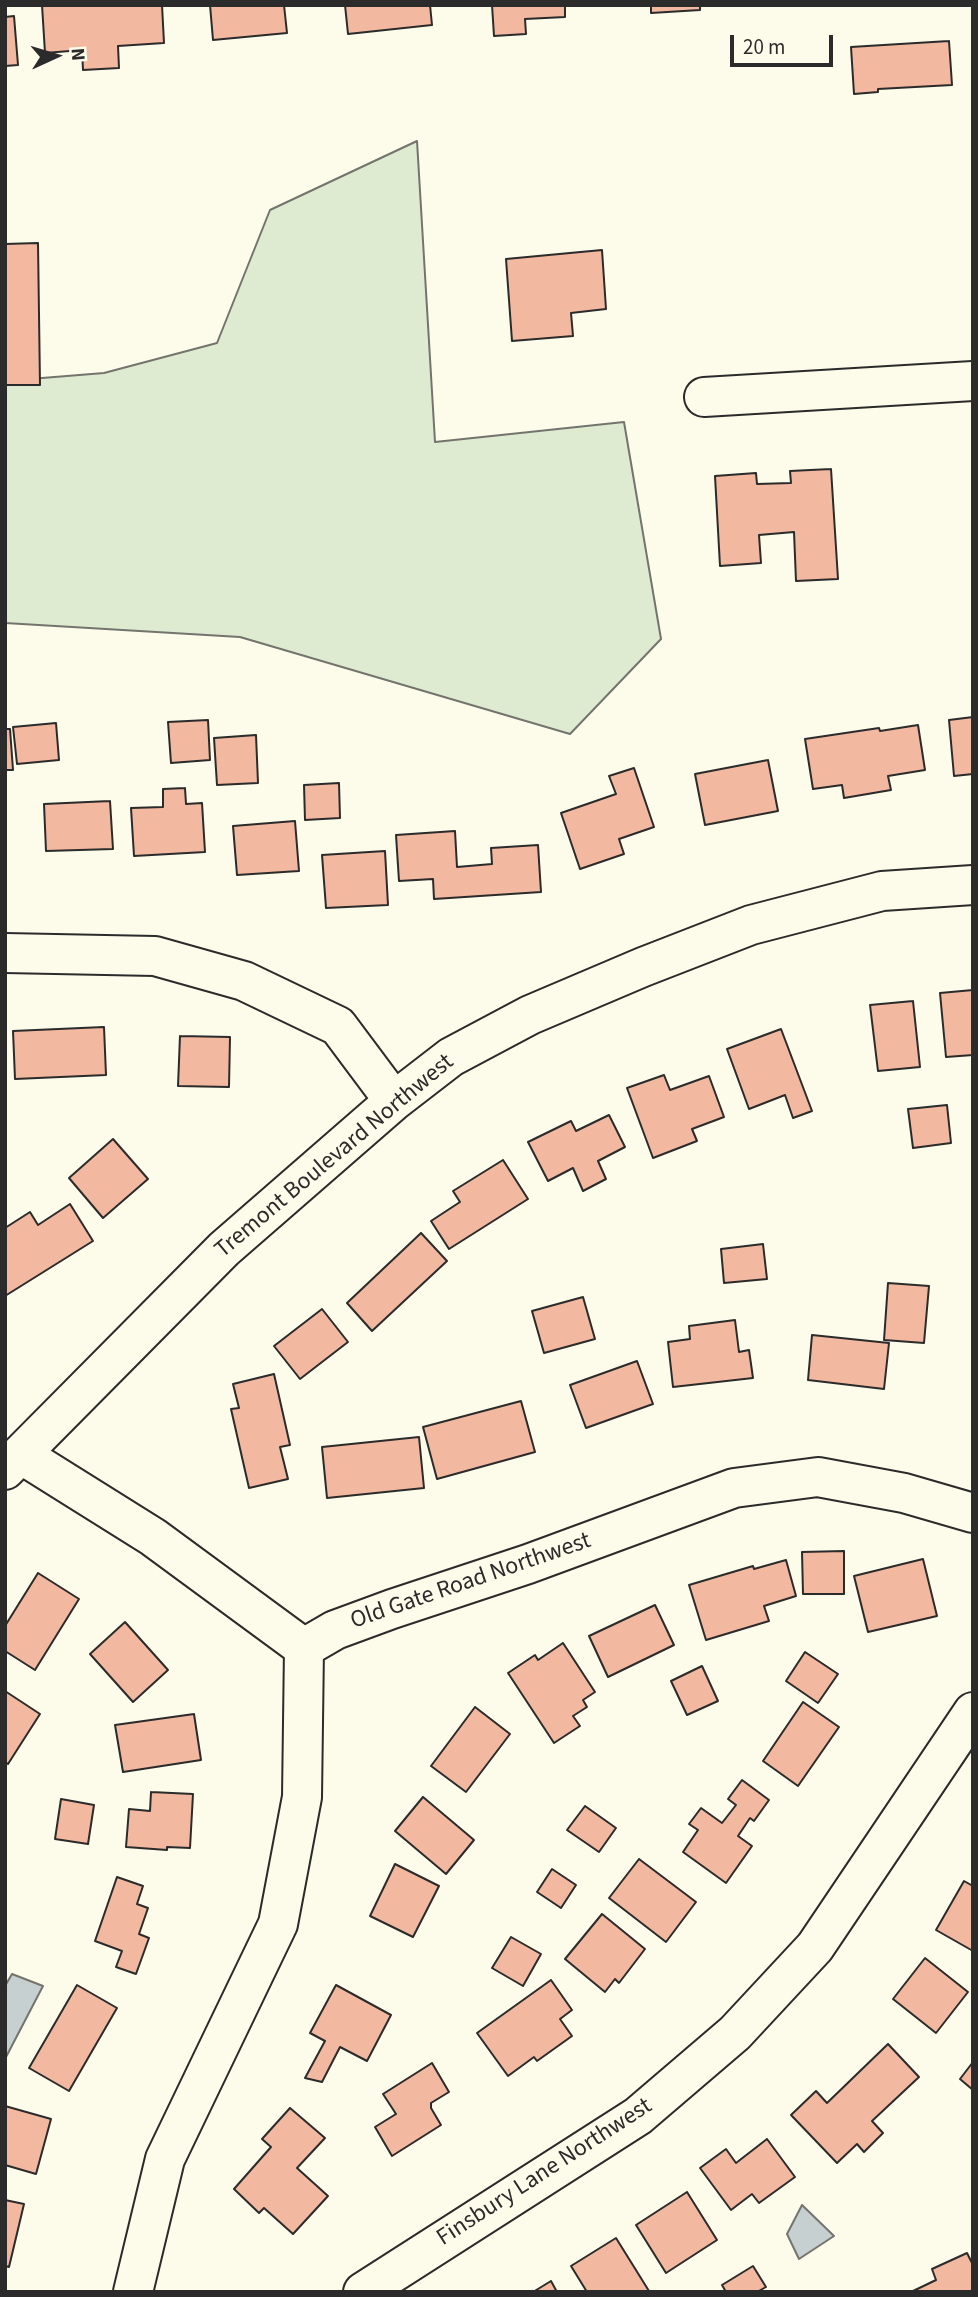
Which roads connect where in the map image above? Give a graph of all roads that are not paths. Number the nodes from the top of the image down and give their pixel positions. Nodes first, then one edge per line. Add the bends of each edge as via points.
1 (973, 381) edge
2 (704, 397) dead end
3 (973, 886) edge
4 (5, 953) edge
5 (394, 1101) junction
6 (13, 1463) edge
7 (973, 1513) edge
8 (304, 1648) junction
9 (973, 1712) edge
10 (133, 2292) edge
11 (363, 2292) edge

1 - 2 street
3 - 5 street, Tremont Boulevard Northwest via 881,891 751,925 530,1015 452,1057
4 - 5 street via 155,956 244,981 338,1026
5 - 6 street, Tremont Boulevard Northwest via 224,1249
6 - 8 street via 153,1537
7 - 8 street, Old Gate Road Northwest via 904,1493 818,1477 734,1488 369,1617
8 - 10 street via 302,1797 278,1924 165,2159
9 - 11 street, Finsbury Lane Northwest via 815,1947 735,2033 638,2116

